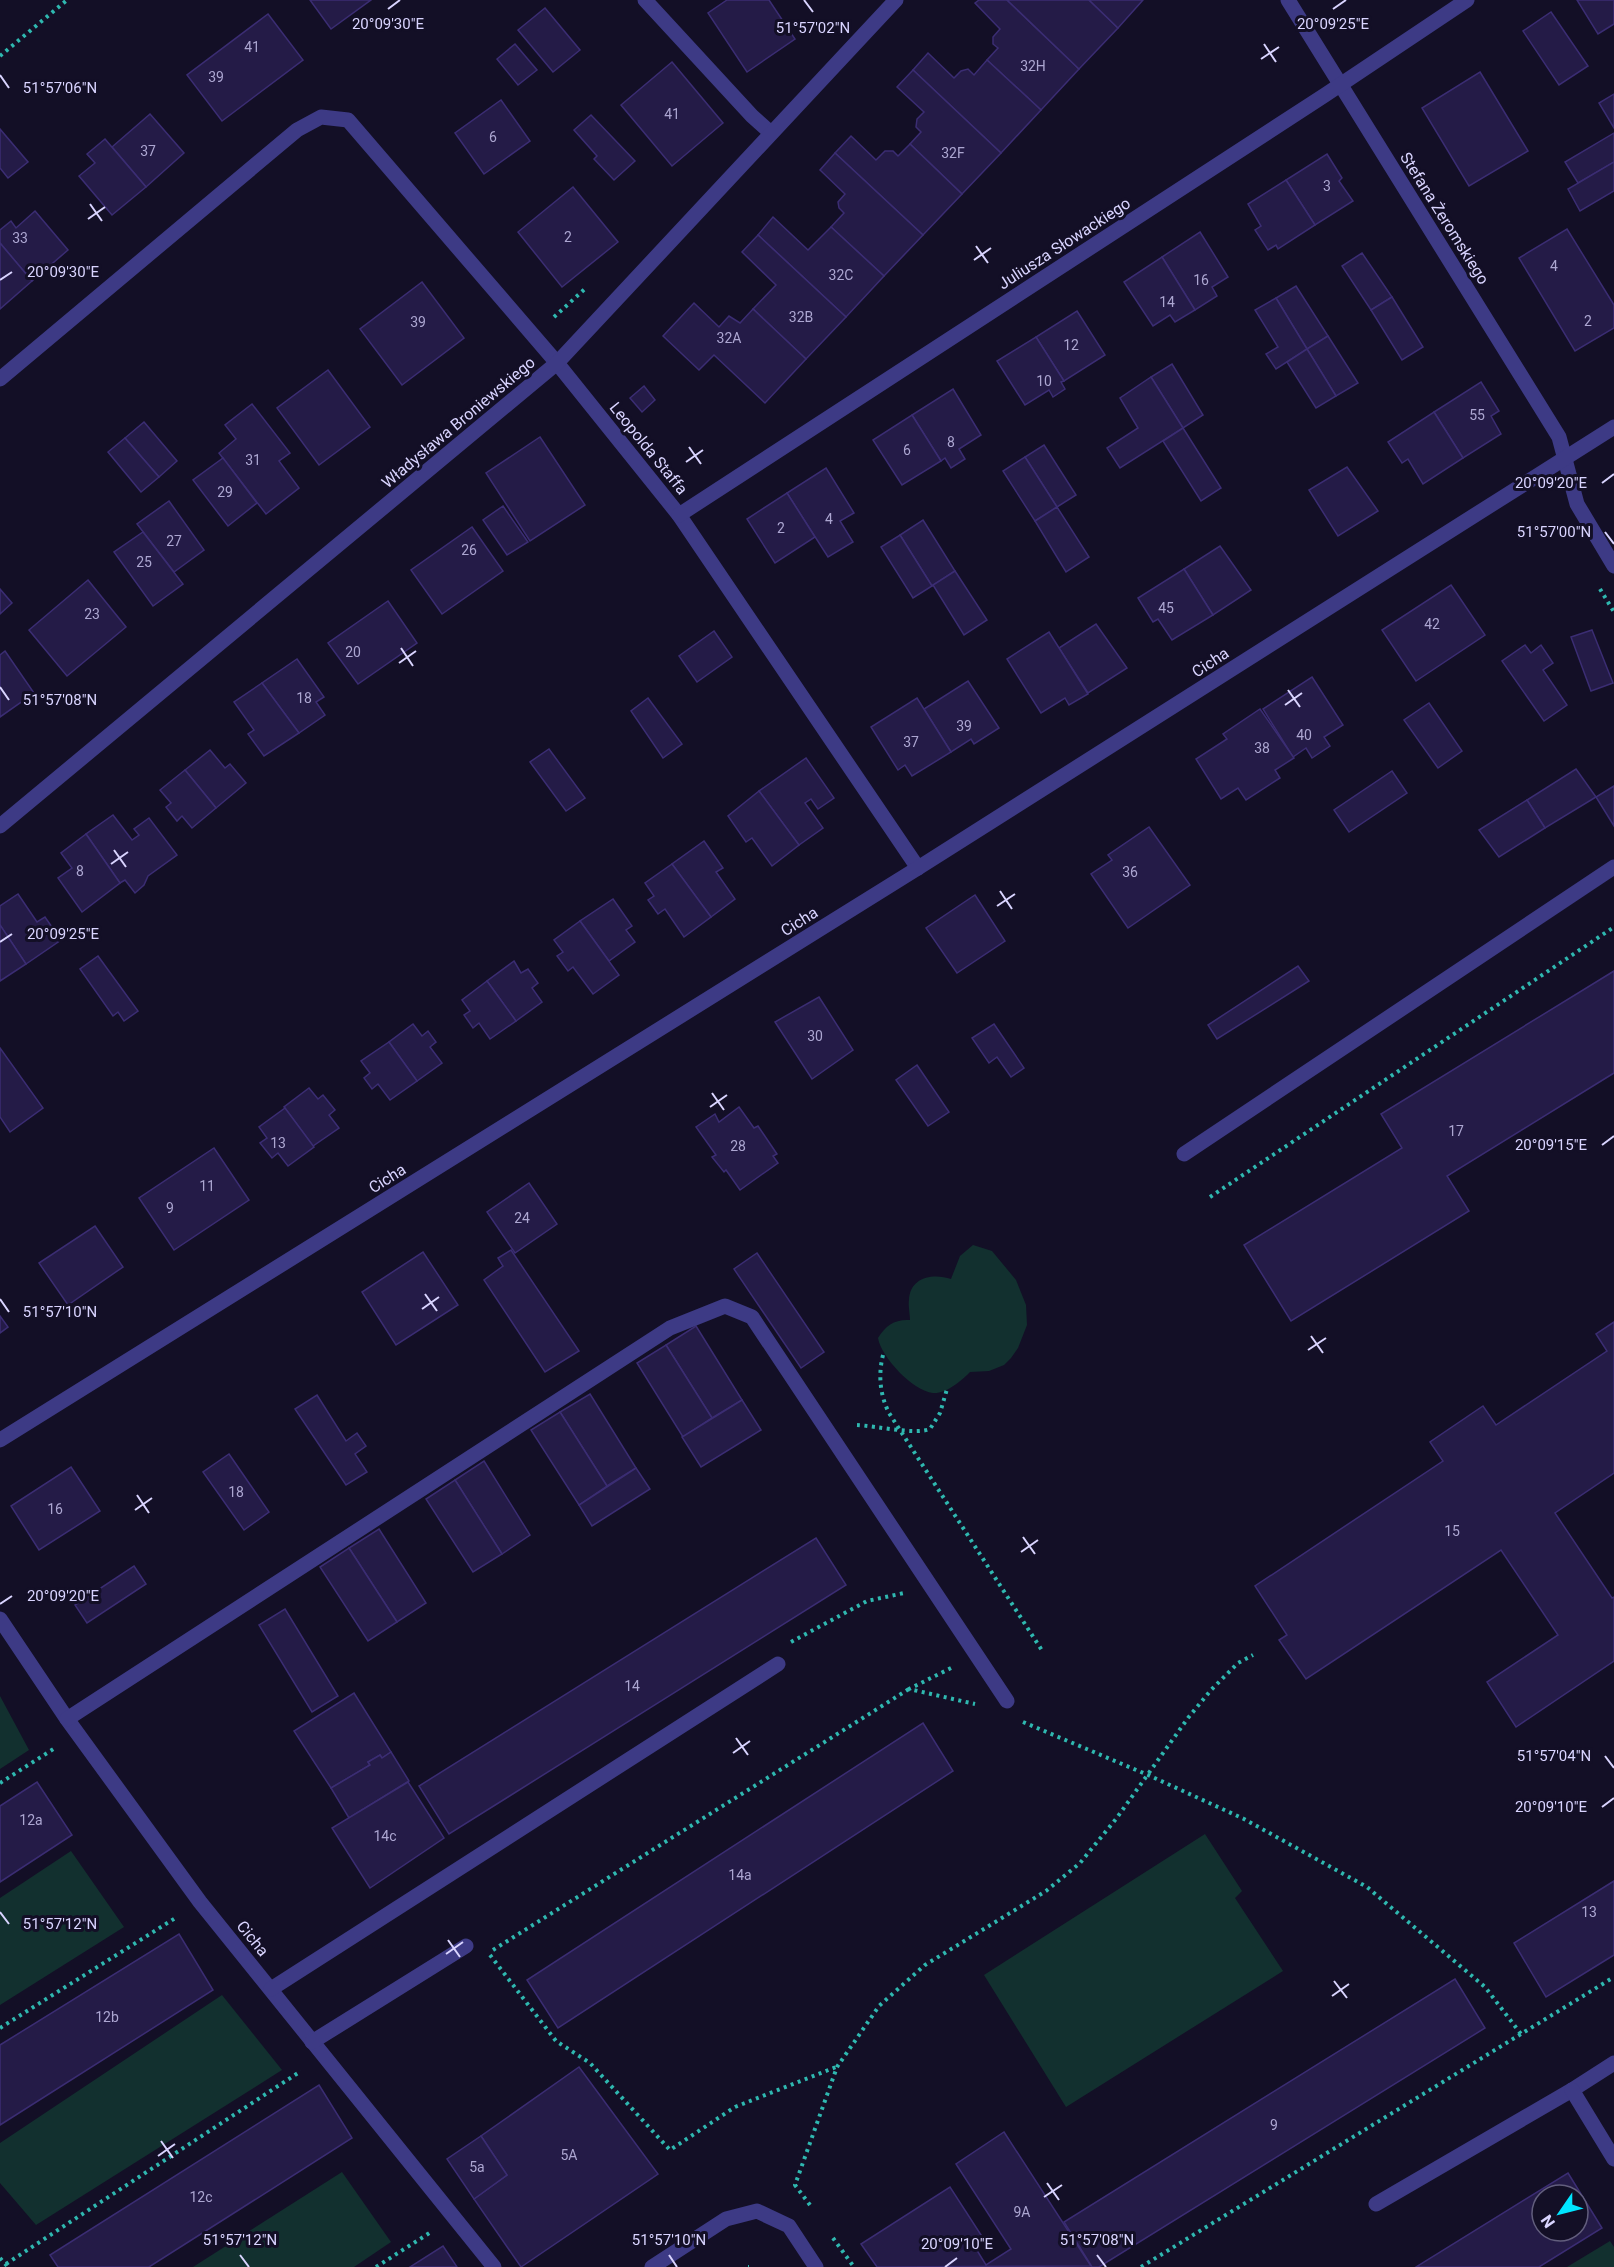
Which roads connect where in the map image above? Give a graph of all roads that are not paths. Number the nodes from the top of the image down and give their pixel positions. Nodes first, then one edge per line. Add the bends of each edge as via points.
1 (645, 0) edge
2 (896, 0) edge
3 (1288, 0) edge
4 (1467, 0) edge
5 (1341, 84) junction
6 (771, 133) junction
7 (556, 363) junction
8 (0, 379) edge
9 (1614, 427) edge
10 (1563, 458) junction
11 (679, 515) junction
12 (1614, 566) edge
13 (0, 826) edge
14 (1614, 867) edge
15 (918, 868) junction
16 (1185, 1154) dead end
17 (0, 1440) edge
18 (0, 1619) edge
19 (778, 1664) dead end
20 (1007, 1701) road end
21 (68, 1719) junction
22 (466, 1946) dead end
23 (271, 1989) junction
24 (312, 2042) junction
25 (1614, 2063) edge
26 (1572, 2090) junction
27 (1614, 2159) edge
28 (1376, 2204) dead end
29 (494, 2267) edge
30 (652, 2267) edge
31 (816, 2267) edge

1 - 6 street
2 - 6 street, Władysława Broniewskiego
3 - 5 street, Stefana Żeromskiego
4 - 5 street, Juliusza Słowackiego
5 - 10 street, Stefana Żeromskiego via 1559,437
5 - 11 street, Juliusza Słowackiego
6 - 7 street, Władysława Broniewskiego
7 - 8 street, Leopolda Staffa via 348,120 321,117 297,130
7 - 11 street, Leopolda Staffa
7 - 13 street, Władysława Broniewskiego
9 - 10 street, Cicha
10 - 12 street, Stefana Żeromskiego via 1577,504
10 - 15 street, Cicha
11 - 15 street, Leopolda Staffa
14 - 16 street
15 - 17 street, Cicha
18 - 21 street, Cicha
19 - 23 street
20 - 21 street via 752,1317 725,1305 670,1328
21 - 23 street, Cicha via 200,1902
22 - 24 street
23 - 24 street, Cicha
24 - 29 street, Cicha
25 - 26 street
26 - 27 street
26 - 28 street
30 - 31 street via 726,2219 757,2211 789,2226

